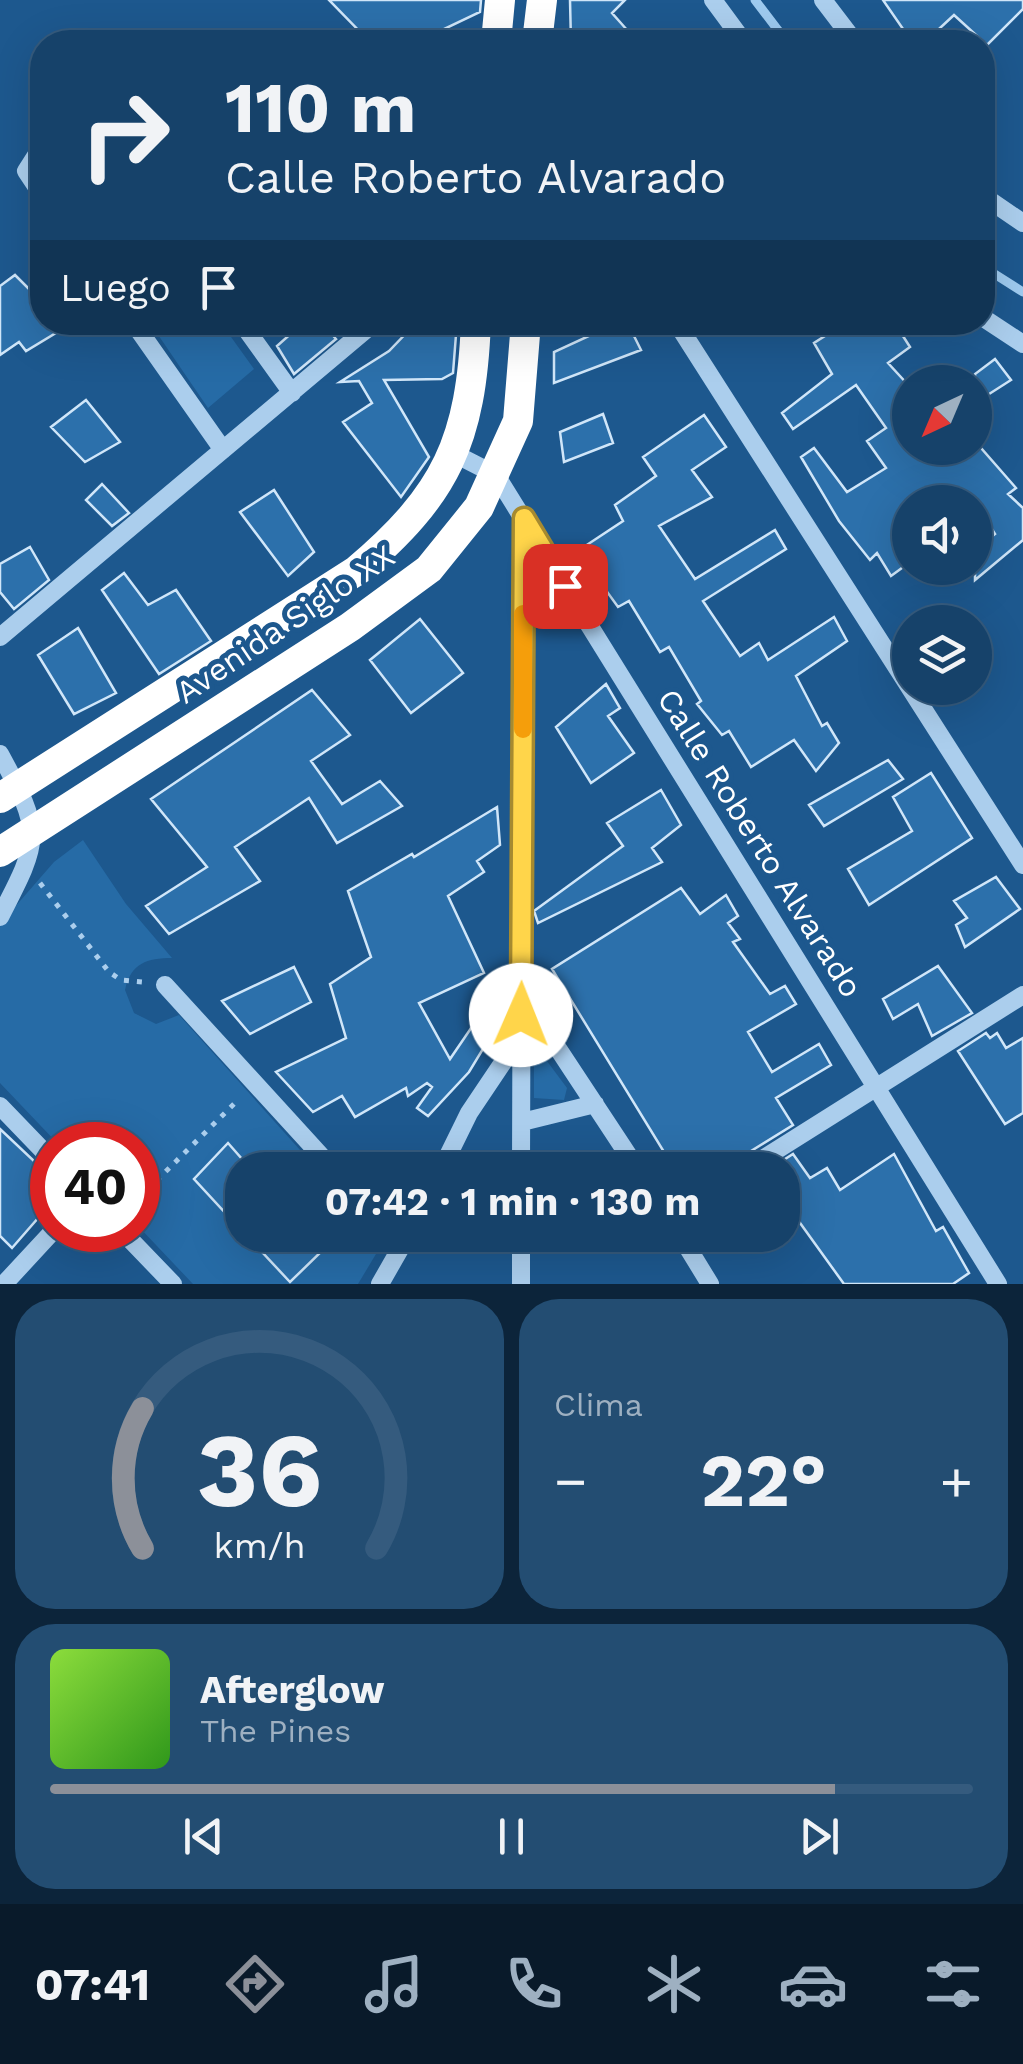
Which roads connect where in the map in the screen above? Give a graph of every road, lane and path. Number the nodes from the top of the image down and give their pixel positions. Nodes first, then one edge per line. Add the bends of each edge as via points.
1 (500, 0) edge
2 (542, 0) edge
3 (713, 0) edge
4 (823, 0) edge
5 (497, 30) edge
6 (538, 30) edge
7 (735, 30) edge
8 (845, 30) edge
9 (995, 204) edge
10 (1023, 222) edge
11 (995, 326) edge
12 (142, 335) edge
13 (250, 335) edge
14 (360, 335) edge
15 (476, 335) edge
16 (525, 335) edge
17 (684, 335) edge
18 (1023, 344) edge
19 (292, 392) junction
20 (223, 450) junction
21 (453, 453) junction
22 (496, 475) junction
23 (524, 518) junction
24 (0, 637) edge
25 (0, 754) edge
26 (9, 792) edge
27 (35, 828) junction
28 (13, 859) edge
29 (1023, 864) edge
30 (0, 917) edge
31 (166, 984) joint
32 (522, 993) junction
33 (1023, 996) edge
34 (520, 1036) junction
35 (255, 1083) junction
36 (877, 1088) junction
37 (595, 1104) junction
38 (0, 1106) edge
39 (522, 1122) junction
40 (30, 1137) edge
41 (318, 1152) edge
42 (449, 1152) edge
43 (522, 1152) edge
44 (626, 1152) edge
45 (774, 1152) edge
46 (160, 1177) edge
47 (34, 1252) edge
48 (142, 1252) edge
49 (395, 1252) edge
50 (521, 1252) edge
51 (690, 1252) edge
52 (4, 1284) edge
53 (173, 1284) edge
54 (380, 1284) edge
55 (521, 1284) edge
56 (710, 1284) edge
57 (998, 1284) edge

1 - 5 highway
2 - 6 highway
3 - 7 street
4 - 8 street
9 - 10 street
11 - 18 street
12 - 20 street
13 - 19 street
14 - 19 street
15 - 21 highway, Avenida Siglo XX via 474,378
16 - 22 highway, Avenida Siglo XX via 518,421
17 - 29 street
19 - 20 street
20 - 24 street
21 - 22 street, Calle Roberto Alvarado
21 - 26 highway, Avenida Siglo XX via 403,531 356,571
22 - 23 street, Calle Roberto Alvarado
22 - 27 highway, Avenida Siglo XX via 429,569 389,601
23 - 32 street
23 - 36 street, Calle Roberto Alvarado
25 - 26 street
26 - 27 street
27 - 28 highway, Avenida Siglo XX
28 - 30 street
28 - 31 path via 109,972 121,980
31 - 35 street
32 - 34 street
32 - 37 street
33 - 36 street
34 - 39 street
34 - 42 street
35 - 41 street
35 - 46 path
36 - 45 street
36 - 57 street, Calle Roberto Alvarado
37 - 39 street
37 - 44 street
38 - 40 street
39 - 43 street
47 - 52 street
48 - 53 street
49 - 54 street
50 - 55 street
51 - 56 street

